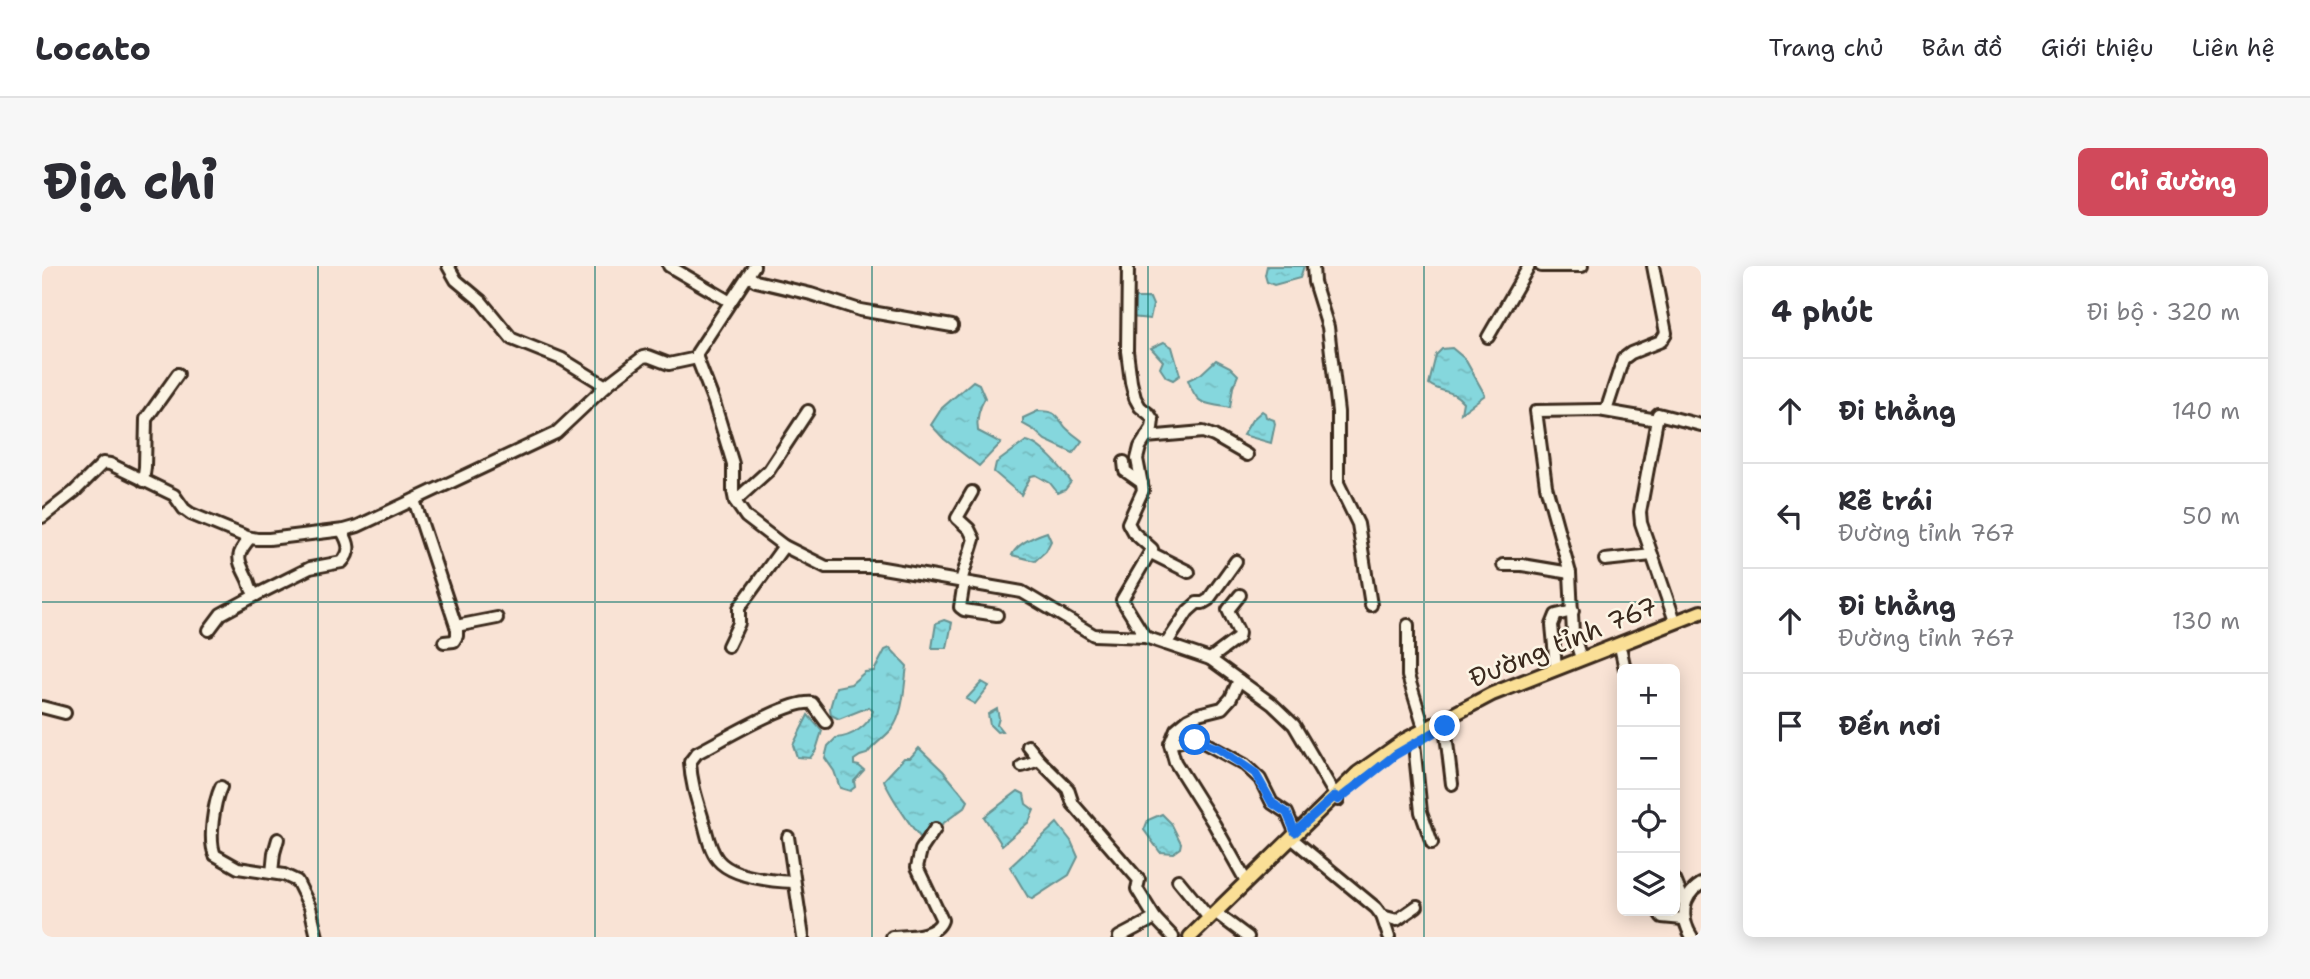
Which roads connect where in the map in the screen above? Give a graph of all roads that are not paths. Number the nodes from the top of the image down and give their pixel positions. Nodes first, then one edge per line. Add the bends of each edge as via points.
1 (448, 266) edge
2 (669, 266) edge
3 (1128, 266) edge
4 (1313, 266) edge
5 (1529, 266) edge
6 (1541, 266) edge
7 (1583, 266) edge
8 (1653, 266) edge
9 (751, 271) edge
10 (729, 301) junction
11 (952, 326) dead end
12 (1488, 337) dead end
13 (697, 358) junction
14 (178, 374) dead end
15 (606, 386) junction
16 (808, 411) dead end
17 (1606, 411) junction
18 (1657, 420) junction
19 (1701, 425) edge
20 (1146, 437) junction
21 (1247, 455) dead end
22 (1124, 462) dead end
23 (143, 481) junction
24 (1142, 483) junction
25 (972, 492) dead end
26 (414, 500) junction
27 (735, 501) junction
28 (42, 517) edge
29 (342, 531) junction
30 (250, 538) junction
31 (784, 546) junction
32 (1152, 553) junction
33 (1653, 555) junction
34 (1605, 560) dead end
35 (1236, 561) dead end
36 (1503, 565) dead end
37 (1189, 572) dead end
38 (1570, 573) junction
39 (963, 582) junction
40 (256, 595) junction
41 (1240, 595) dead end
42 (1371, 605) dead end
43 (1573, 611) junction
44 (1701, 612) edge
45 (997, 615) dead end
46 (497, 618) dead end
47 (1701, 618) edge
48 (1675, 621) junction
49 (1408, 625) dead end
50 (456, 626) junction
51 (209, 630) dead end
52 (1145, 637) junction
53 (444, 642) dead end
54 (1166, 644) junction
55 (729, 646) dead end
56 (1621, 651) junction
57 (1581, 658) junction
58 (1210, 660) junction
59 (1624, 664) edge
60 (1556, 667) junction
61 (1239, 680) junction
62 (42, 707) edge
63 (65, 713) dead end
64 (826, 722) dead end
65 (1445, 726) junction
66 (1424, 728) junction
67 (1170, 744) junction
68 (1414, 744) junction
69 (1028, 747) dead end
70 (1039, 760) junction
71 (1022, 766) dead end
72 (1452, 784) dead end
73 (221, 787) dead end
74 (1336, 798) junction
75 (935, 829) dead end
76 (788, 837) dead end
77 (1295, 837) junction
78 (278, 839) dead end
79 (1432, 843) dead end
80 (272, 873) junction
81 (1178, 880) dead end
82 (1246, 881) junction
83 (794, 882) junction
84 (1701, 884) edge
85 (1680, 892) edge
86 (1685, 904) junction
87 (1417, 906) dead end
88 (1382, 916) junction
89 (1661, 916) edge
90 (1215, 917) junction
91 (1155, 918) junction
92 (1683, 919) junction
93 (1137, 933) edge
94 (317, 937) edge
95 (803, 937) edge
96 (892, 937) edge
97 (1119, 937) edge
98 (1172, 937) edge
99 (1190, 937) edge
100 (1198, 937) edge
101 (1248, 937) edge
102 (1389, 937) edge
103 (1692, 937) edge

1 - 15 street via 512,339 562,359
2 - 10 street
3 - 20 street via 1128,362 1135,398 1153,421
4 - 42 street via 1328,327 1338,412 1338,483 1358,524
5 - 12 street
6 - 7 street
8 - 17 street via 1666,333 1661,341 1623,359
9 - 10 street
9 - 11 street via 756,281 860,310
10 - 13 street via 698,349
13 - 15 street via 669,364 648,356
13 - 27 street via 733,464
14 - 23 street via 146,419
15 - 26 street via 556,433
16 - 27 street via 769,470
17 - 18 street
17 - 38 street via 1538,410 1535,414 1546,486
18 - 19 street via 1658,414
18 - 33 street via 1640,512
20 - 21 street via 1203,432
20 - 24 street via 1137,459
22 - 24 street via 1125,471
23 - 28 street via 103,463
23 - 30 street via 174,495 191,514
24 - 32 street via 1141,497 1128,523
25 - 39 street via 957,518 974,539
26 - 29 street
26 - 50 street
27 - 31 street via 746,517
29 - 30 street
29 - 40 street via 349,547 342,562 310,568
30 - 40 street via 238,558
31 - 39 street via 826,567 877,567
31 - 55 street via 739,608 739,626
32 - 37 street
32 - 52 street via 1122,600
33 - 34 street
33 - 48 street
35 - 54 street via 1208,600 1188,611
36 - 38 street
38 - 43 street
39 - 45 street via 960,607
39 - 52 street via 1009,588 1094,635
40 - 51 street via 221,614
41 - 58 street via 1228,610 1238,638
43 - 57 street via 1573,634
43 - 60 street via 1556,615 1552,625
44 - 48 main road, Đường tỉnh 767
46 - 50 street
47 - 56 main road, Đường tỉnh 767
48 - 57 main road, Đường tỉnh 767
49 - 66 street via 1408,677
50 - 53 street via 455,639
52 - 54 street
54 - 58 street
56 - 59 street
56 - 65 main road, Đường tỉnh 767 via 1504,695
57 - 60 main road, Đường tỉnh 767
58 - 61 street
60 - 66 main road, Đường tỉnh 767
61 - 67 street via 1222,708 1188,719 1176,729
61 - 74 street via 1294,725
62 - 63 street
64 - 83 street via 807,702 697,752 690,762 710,846 719,861 763,881
65 - 68 main road, Đường tỉnh 767
65 - 72 street
66 - 74 main road, Đường tỉnh 767 via 1358,773
67 - 77 street via 1203,742 1245,765 1260,779 1272,803 1287,813
67 - 82 street via 1175,762
68 - 74 main road, Đường tỉnh 767
68 - 79 street via 1421,812
69 - 70 street
70 - 71 street
70 - 91 street via 1068,789 1073,804 1139,880 1137,889
73 - 80 street via 215,807 215,855 239,868
74 - 77 main road, Đường tỉnh 767
75 - 96 street via 921,850 917,867 939,911 940,926 926,936
76 - 83 street
77 - 82 main road, Đường tỉnh 767
77 - 88 street
77 - 90 main road, Đường tỉnh 767
78 - 80 street
80 - 94 street via 300,885
81 - 90 street
82 - 90 main road, Đường tỉnh 767
83 - 95 street
84 - 86 street
85 - 86 street
86 - 92 street
87 - 88 street via 1397,920
88 - 102 street
89 - 92 street
90 - 99 main road, Đường tỉnh 767
90 - 100 main road, Đường tỉnh 767
90 - 101 street
91 - 93 street
91 - 98 street
92 - 103 street
93 - 97 street

